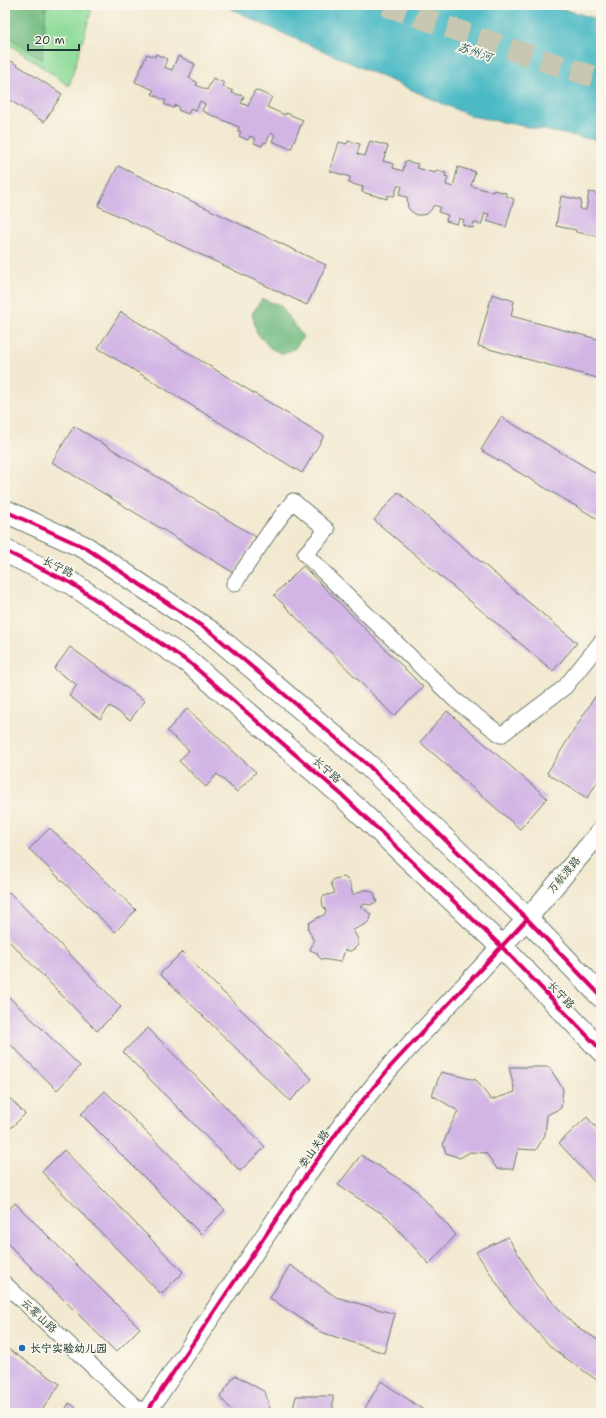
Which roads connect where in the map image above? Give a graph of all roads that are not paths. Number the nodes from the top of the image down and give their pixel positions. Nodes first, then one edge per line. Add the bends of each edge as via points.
1 (5, 511) edge
2 (5, 551) edge
3 (234, 584) dead end
4 (601, 642) edge
5 (601, 831) edge
6 (527, 919) junction
7 (502, 947) junction
8 (601, 996) edge
9 (601, 1050) edge
10 (5, 1284) edge
11 (142, 1413) edge
12 (146, 1413) edge

1 - 6 main road via 86,548 212,633 369,766
2 - 7 main road, 长宁路 via 71,583 190,663 342,795
3 - 4 street via 293,501 327,530 305,554 455,700 501,735 565,687
5 - 6 street, 万航渡路
6 - 7 street, 娄山关路
6 - 8 main road
7 - 9 main road, 长宁路
7 - 12 street, 娄山关路 via 391,1066 344,1123
10 - 11 street, 云雾山路

